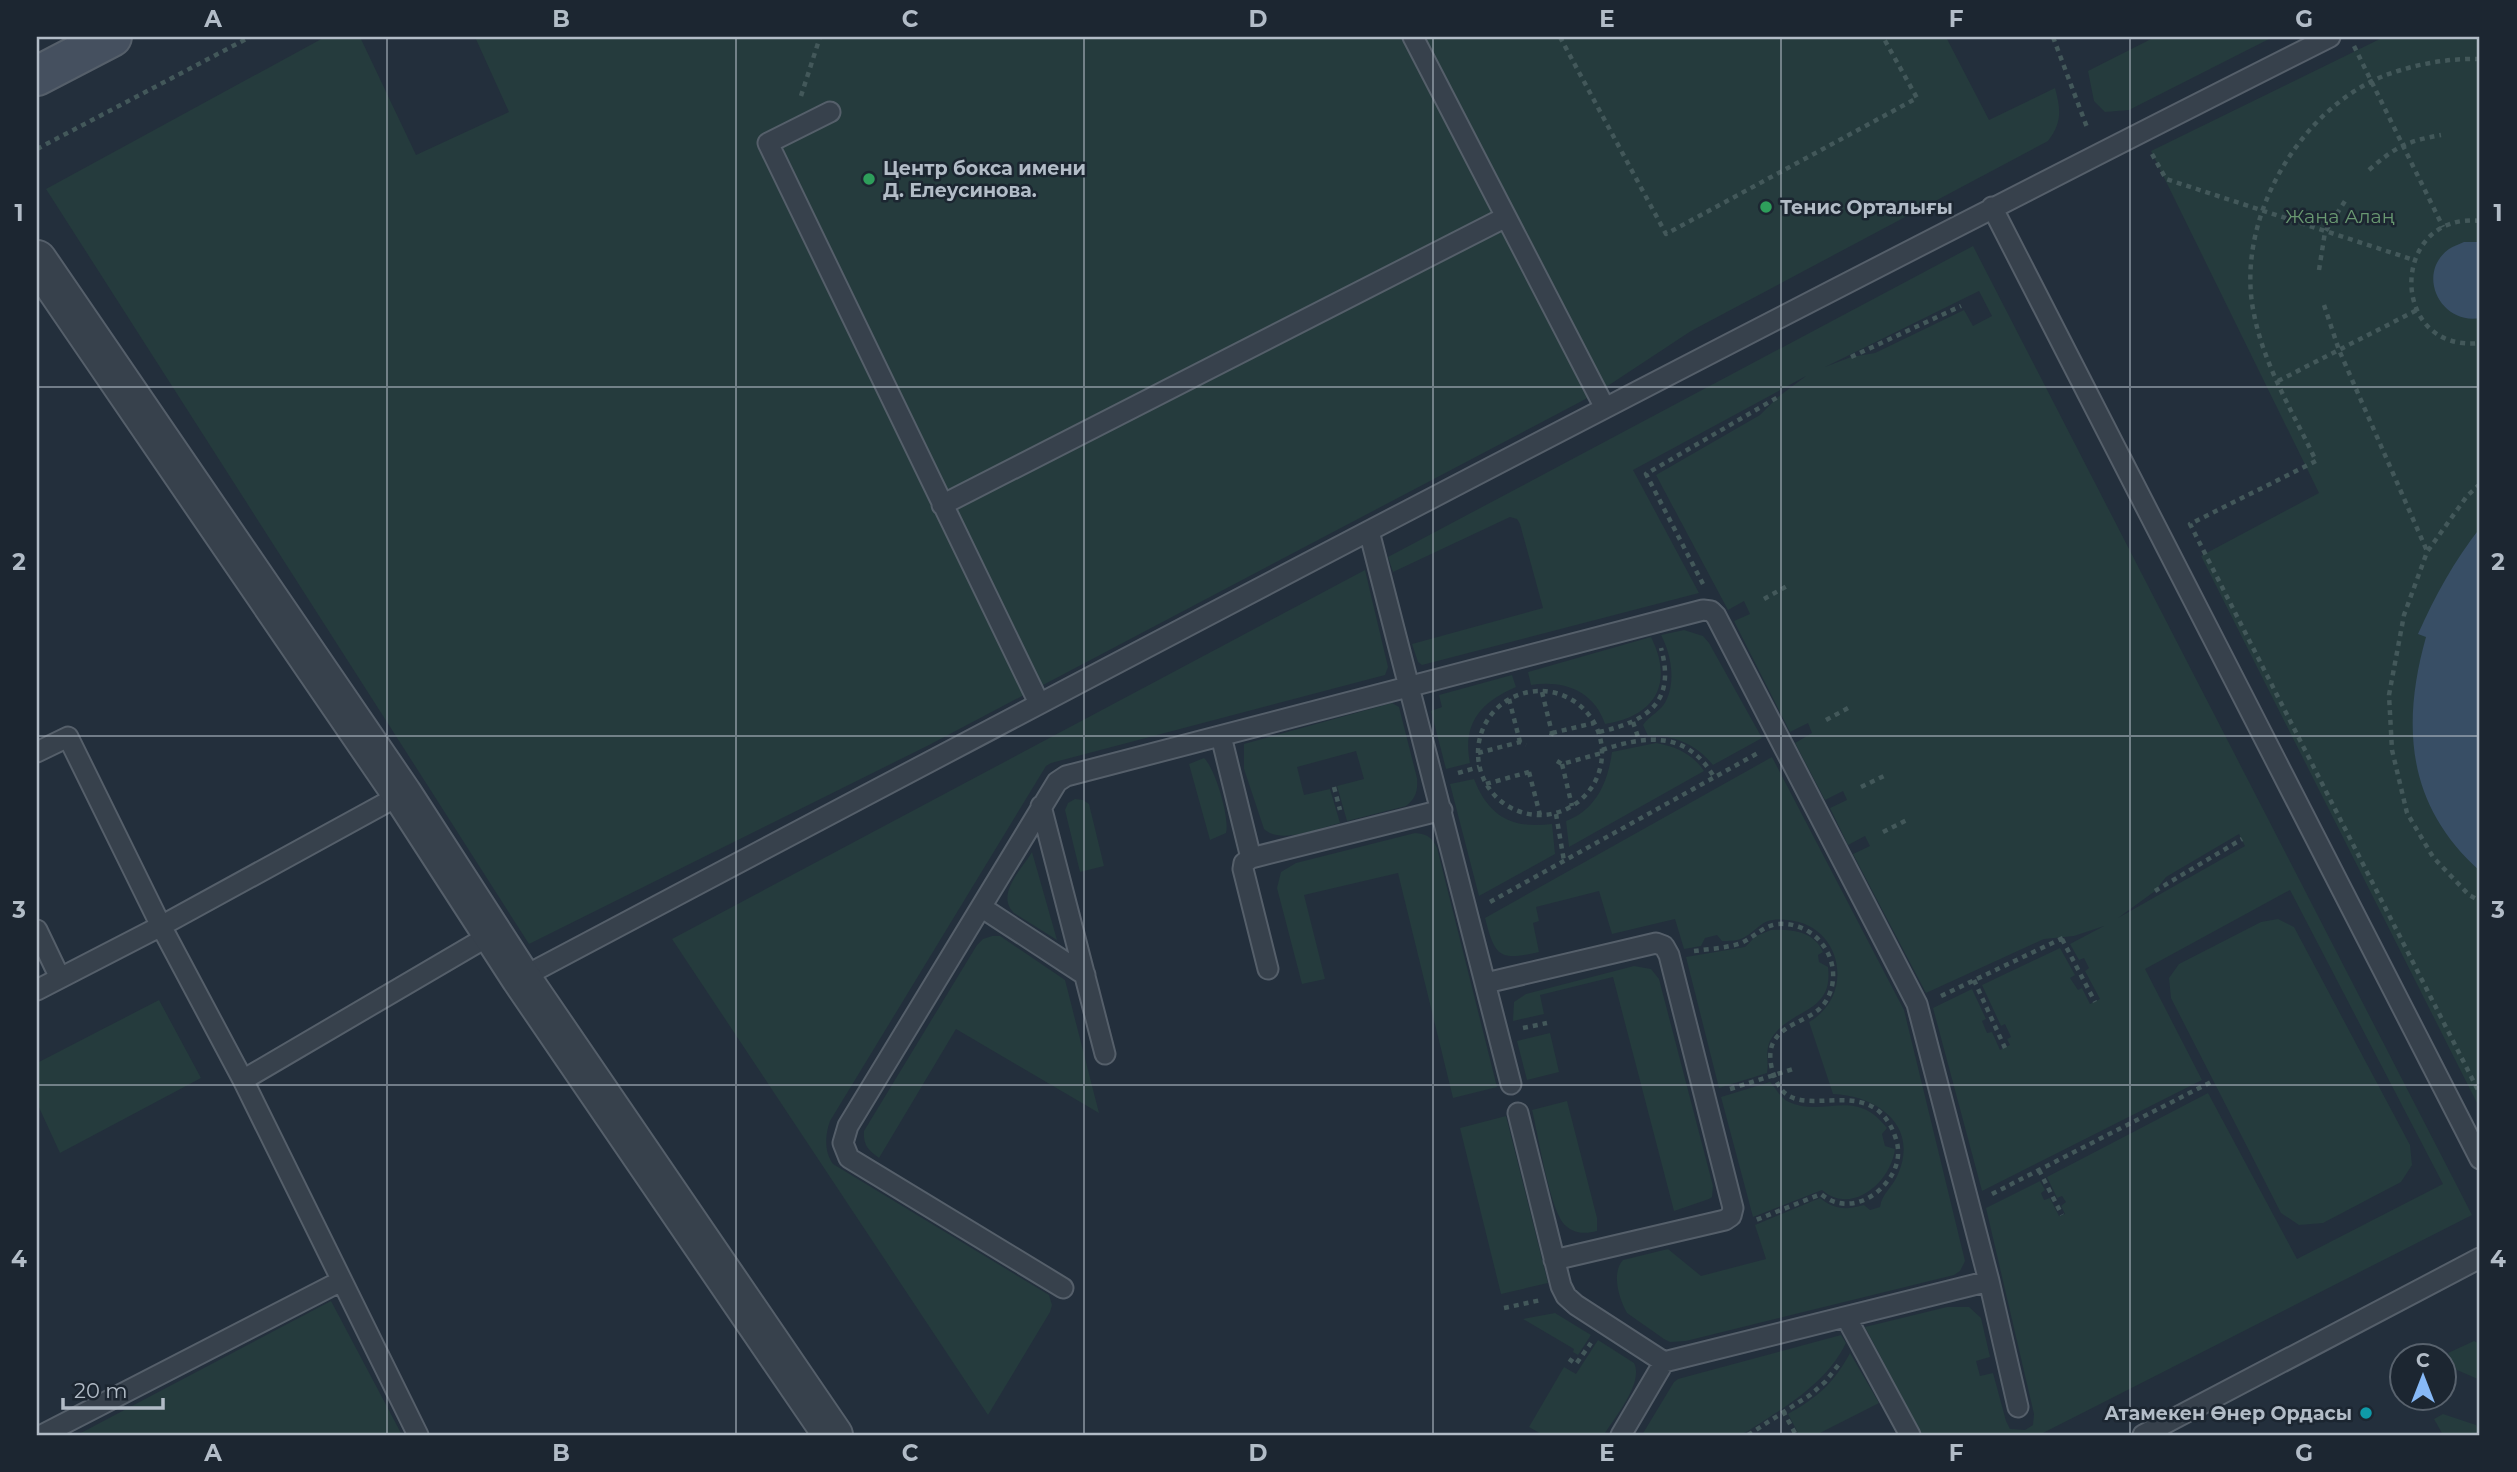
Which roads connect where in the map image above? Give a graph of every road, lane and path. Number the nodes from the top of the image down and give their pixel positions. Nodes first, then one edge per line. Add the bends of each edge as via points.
1 (112, 37) edge
2 (250, 37) edge
3 (820, 37) edge
4 (1413, 37) edge
5 (1560, 37) edge
6 (1883, 37) edge
7 (2053, 37) edge
8 (2330, 37) edge
9 (2349, 37) edge
10 (2480, 60) edge
11 (37, 76) edge
12 (2372, 82) junction
13 (830, 112) dead end
14 (788, 133) junction
15 (2441, 135) dead end
16 (2403, 145) junction
17 (37, 149) edge
18 (2150, 150) dead end
19 (2097, 154) junction
20 (2369, 170) dead end
21 (2347, 198) dead end
22 (1992, 207) junction
23 (2262, 211) junction
24 (1506, 217) junction
25 (2480, 221) edge
26 (2443, 227) junction
27 (2325, 232) junction
28 (37, 260) edge
29 (2414, 260) junction
30 (2319, 270) dead end
31 (2324, 305) dead end
32 (1961, 306) dead end
33 (2417, 310) junction
34 (2480, 343) edge
35 (2339, 350) junction
36 (1850, 357) dead end
37 (2278, 380) junction
38 (1778, 397) dead end
39 (1605, 408) junction
40 (2480, 484) edge
41 (942, 505) junction
42 (1369, 531) junction
43 (2427, 552) junction
44 (1787, 586) dead end
45 (1764, 599) dead end
46 (1711, 611) junction
47 (1661, 646) dead end
48 (1410, 686) junction
49 (1542, 692) junction
50 (1509, 699) junction
51 (1039, 703) junction
52 (1850, 707) dead end
53 (1826, 720) dead end
54 (1633, 722) junction
55 (1594, 723) junction
56 (1599, 732) junction
57 (1221, 736) junction
58 (1639, 740) junction
59 (1781, 741) junction
60 (37, 752) edge
61 (1602, 752) junction
62 (1478, 754) junction
63 (1885, 775) dead end
64 (1714, 778) junction
65 (1486, 784) junction
66 (1861, 788) dead end
67 (402, 794) junction
68 (1041, 806) junction
69 (1572, 806) junction
70 (1442, 810) junction
71 (1556, 814) junction
72 (1539, 815) junction
73 (1909, 819) dead end
74 (1883, 832) dead end
75 (2242, 839) dead end
76 (1251, 858) junction
77 (1564, 861) junction
78 (2155, 891) dead end
79 (2480, 901) edge
80 (981, 907) junction
81 (1468, 915) junction
82 (161, 926) junction
83 (37, 930) edge
84 (492, 934) junction
85 (1669, 955) junction
86 (1268, 969) dead end
87 (1085, 975) junction
88 (60, 978) junction
89 (522, 978) junction
90 (1974, 980) junction
91 (1486, 983) junction
92 (37, 990) edge
93 (2095, 1002) dead end
94 (1917, 1004) junction
95 (2005, 1048) dead end
96 (1105, 1054) dead end
97 (1793, 1069) dead end
98 (1774, 1075) junction
99 (243, 1080) junction
100 (2213, 1081) dead end
101 (1511, 1083) dead end
102 (2480, 1094) edge
103 (1705, 1097) junction
104 (1518, 1113) dead end
105 (2142, 1118) junction
106 (2147, 1125) dead end
107 (2480, 1159) edge
108 (2039, 1170) junction
109 (1984, 1198) dead end
110 (2062, 1214) dead end
111 (1725, 1220) junction
112 (2480, 1258) edge
113 (1554, 1260) junction
114 (341, 1281) junction
115 (1989, 1281) junction
116 (1063, 1288) dead end
117 (1565, 1294) junction
118 (1504, 1308) dead end
119 (1851, 1325) junction
120 (1664, 1362) junction
121 (2018, 1407) dead end
122 (1783, 1411) junction
123 (42, 1435) edge
124 (418, 1435) edge
125 (833, 1435) edge
126 (1621, 1435) edge
127 (1748, 1435) edge
128 (1796, 1435) edge
129 (1910, 1435) edge
130 (2143, 1435) edge

1 - 11 main road
2 - 17 path
3 - 14 path
4 - 24 lane
5 - 6 path via 1666,234 1917,99
7 - 19 path
8 - 19 lane
9 - 12 path
10 - 12 path via 2423,64
12 - 16 path
12 - 23 path via 2319,120 2295,149
13 - 14 lane
14 - 41 lane via 768,143
15 - 16 path
16 - 20 path
16 - 26 path
18 - 23 path via 2166,179
19 - 22 lane
21 - 27 path
22 - 39 lane
22 - 107 lane
23 - 27 path
23 - 37 path via 2250,272 2253,314
24 - 39 lane
24 - 41 lane
25 - 26 path
26 - 29 path
27 - 29 path
27 - 30 path
28 - 67 street
29 - 33 path via 2411,294
31 - 35 path
32 - 36 path
33 - 34 path via 2439,335
33 - 35 path
35 - 37 path
35 - 43 path
37 - 102 path via 2316,461 2190,524
38 - 46 path via 1646,474 1707,590
39 - 42 lane
40 - 43 path
41 - 51 lane
42 - 48 lane
42 - 51 lane
43 - 79 path via 2404,615 2389,695 2392,750 2407,813 2426,846 2469,895
44 - 45 path
46 - 48 lane
46 - 59 lane
47 - 54 path via 1666,668 1663,694
48 - 57 lane
48 - 70 lane
49 - 50 path
49 - 55 path via 1572,700
49 - 55 path via 1551,735
50 - 62 path via 1483,728
50 - 62 path via 1523,743
51 - 89 lane
52 - 53 path
54 - 56 path
54 - 58 path
55 - 56 path
56 - 61 path
57 - 68 lane via 1066,776
57 - 76 lane
58 - 61 path
58 - 64 path via 1682,746 1702,760
59 - 64 path
59 - 94 lane
60 - 82 lane via 68,737
61 - 69 path via 1594,784
61 - 69 path via 1559,762
62 - 65 path
63 - 66 path
64 - 77 path
65 - 72 path via 1508,807
65 - 72 path via 1531,770
67 - 82 lane
67 - 84 street
68 - 80 lane
68 - 87 lane
69 - 71 path
70 - 76 lane
70 - 81 lane
71 - 72 path
71 - 77 path
73 - 74 path
75 - 78 path
76 - 86 lane via 1243,869
77 - 81 path
80 - 87 lane
80 - 116 lane via 848,1126 843,1143 849,1158
81 - 91 lane
82 - 88 lane
82 - 99 lane
83 - 88 lane
84 - 89 street
84 - 99 lane
85 - 91 lane via 1656,943
85 - 98 path via 1740,944 1759,930 1782,924 1818,936 1833,973 1832,988 1815,1014 1788,1027 1773,1043
85 - 103 lane
87 - 96 lane
88 - 92 lane
89 - 125 street
90 - 93 path via 2064,937
90 - 94 path
90 - 95 path
91 - 101 lane
94 - 115 lane
97 - 98 path
98 - 103 path
98 - 111 path via 1791,1098 1853,1100 1878,1111 1890,1122 1899,1149 1894,1173 1878,1192 1860,1202 1836,1203 1821,1194 1754,1221
99 - 114 lane
100 - 105 path
103 - 111 lane via 1733,1208
104 - 113 lane
105 - 106 path
105 - 108 path
108 - 109 path
108 - 110 path
111 - 113 lane
112 - 130 lane
113 - 117 lane
114 - 123 lane
114 - 124 lane
115 - 119 lane
115 - 121 lane
117 - 118 path
117 - 120 lane
119 - 120 lane
119 - 122 path via 1839,1366 1810,1395
119 - 129 lane
120 - 126 lane
122 - 127 path
122 - 128 path

